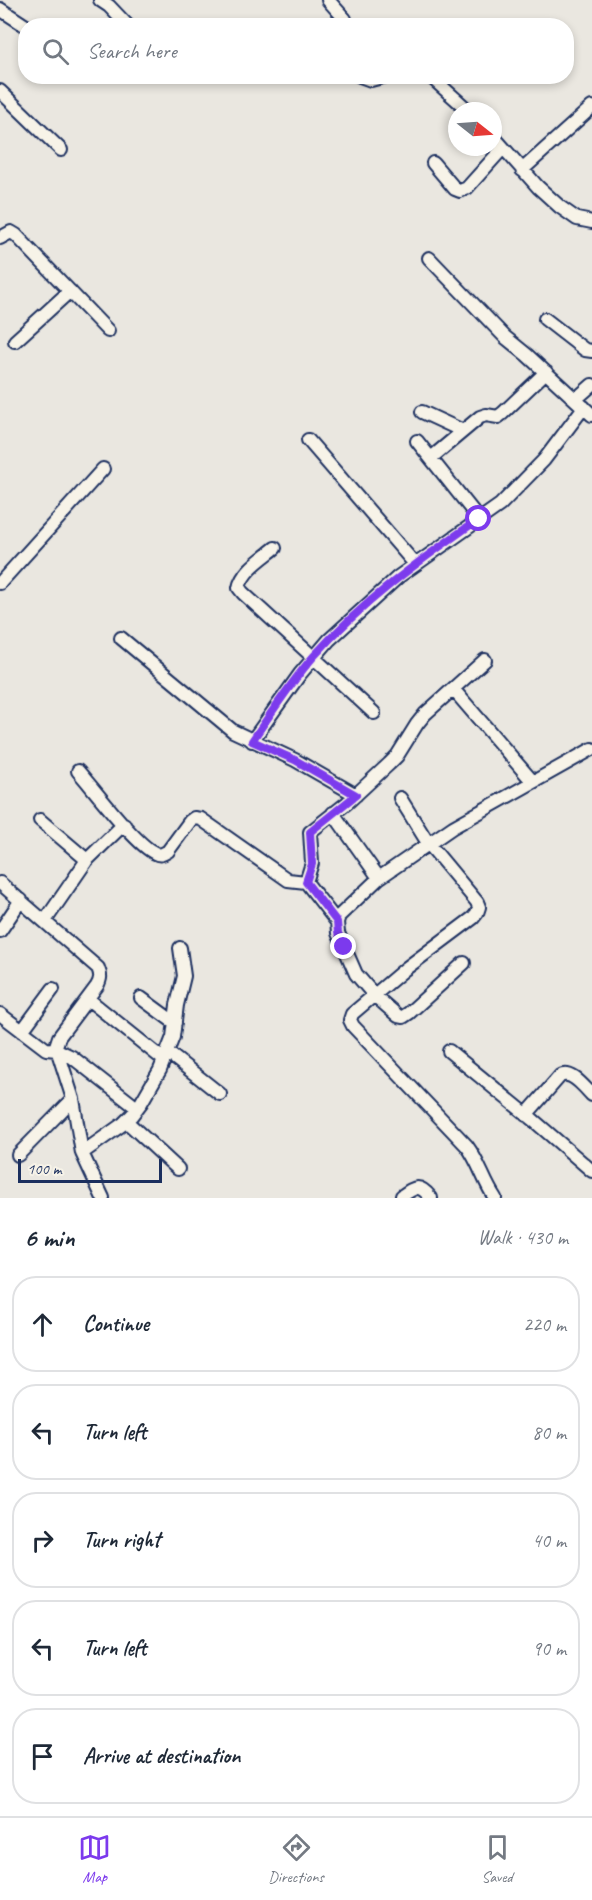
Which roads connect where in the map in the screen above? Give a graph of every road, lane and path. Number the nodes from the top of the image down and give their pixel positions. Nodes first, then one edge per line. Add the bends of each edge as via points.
1 (100, 0) edge
2 (330, 1) edge
3 (0, 9) edge
4 (120, 18) edge
5 (343, 18) edge
6 (18, 21) edge
7 (439, 84) edge
8 (0, 91) edge
9 (459, 102) edge
10 (592, 107) edge
11 (503, 148) joint
12 (61, 150) dead end
13 (433, 163) dead end
14 (522, 170) junction
15 (592, 222) edge
16 (0, 238) edge
17 (429, 258) dead end
18 (70, 291) junction
19 (545, 319) dead end
20 (108, 331) dead end
21 (15, 341) dead end
22 (592, 351) edge
23 (546, 372) junction
24 (592, 385) edge
25 (584, 407) edge
26 (422, 412) dead end
27 (463, 431) junction
28 (308, 440) dead end
29 (417, 441) dead end
30 (431, 458) junction
31 (103, 469) dead end
32 (479, 519) junction
33 (275, 548) dead end
34 (415, 564) junction
35 (0, 583) edge
36 (121, 638) dead end
37 (312, 658) junction
38 (485, 660) dead end
39 (453, 689) junction
40 (374, 713) dead end
41 (252, 741) junction
42 (592, 749) edge
43 (78, 771) dead end
44 (533, 782) junction
45 (356, 795) junction
46 (400, 798) dead end
47 (333, 813) junction
48 (40, 820) dead end
49 (124, 824) junction
50 (428, 843) junction
51 (87, 860) junction
52 (379, 878) junction
53 (306, 882) junction
54 (0, 883) edge
55 (21, 900) junction
56 (45, 921) junction
57 (337, 922) junction
58 (0, 931) edge
59 (180, 948) dead end
60 (464, 963) dead end
61 (53, 989) dead end
62 (374, 995) junction
63 (141, 998) dead end
64 (88, 999) junction
65 (0, 1014) edge
66 (175, 1023) junction
67 (22, 1030) junction
68 (57, 1050) junction
69 (449, 1052) dead end
70 (166, 1056) junction
71 (220, 1094) dead end
72 (592, 1095) edge
73 (73, 1099) junction
74 (137, 1108) junction
75 (526, 1115) junction
76 (126, 1121) junction
77 (82, 1153) junction
78 (18, 1155) dead end
79 (178, 1169) dead end
80 (592, 1172) edge
81 (402, 1196) dead end
82 (103, 1198) edge
83 (431, 1198) edge
84 (495, 1198) edge

1 - 4 street
2 - 5 street
3 - 6 street
7 - 9 street
8 - 12 street
10 - 14 street
11 - 13 street via 460,191
11 - 14 street
14 - 15 street via 568,214
16 - 18 street via 10,232 16,235
17 - 23 street via 505,337
18 - 20 street
18 - 21 street
19 - 22 street via 585,350
23 - 25 street
23 - 27 street via 498,417 483,415
24 - 25 street
25 - 32 street via 521,484
26 - 27 street
27 - 30 street
28 - 34 street
29 - 30 street
30 - 32 street
31 - 35 street
32 - 34 street
33 - 37 street via 244,575 239,588
34 - 37 street
36 - 41 street via 233,731
37 - 40 street
37 - 41 street
38 - 39 street
39 - 44 street
39 - 45 street via 417,724 397,756
41 - 45 street
42 - 44 street
43 - 49 street
44 - 50 street
45 - 47 street
46 - 50 street
47 - 52 street
47 - 53 street via 310,832 312,864
48 - 51 street
49 - 51 street
49 - 53 street via 150,850 162,854 190,821 201,819 288,880
50 - 52 street
50 - 62 street via 479,908
51 - 56 street
52 - 57 street via 345,909
53 - 57 street
54 - 55 street
55 - 56 street
55 - 58 street
56 - 64 street via 98,968 101,980
57 - 62 street via 356,974
59 - 66 street via 184,976
60 - 62 street via 403,1017 391,1012
61 - 67 street
62 - 84 street via 350,1020 467,1146
63 - 66 street
64 - 68 street via 59,1037
64 - 70 street
65 - 67 street
66 - 70 street
67 - 68 street via 46,1049
68 - 73 street
68 - 74 street
69 - 75 street
70 - 71 street
70 - 74 street
72 - 75 street via 571,1075 564,1074
73 - 77 street
73 - 78 street
74 - 76 street
75 - 80 street
76 - 77 street
76 - 79 street
77 - 82 street
81 - 83 street via 418,1187

